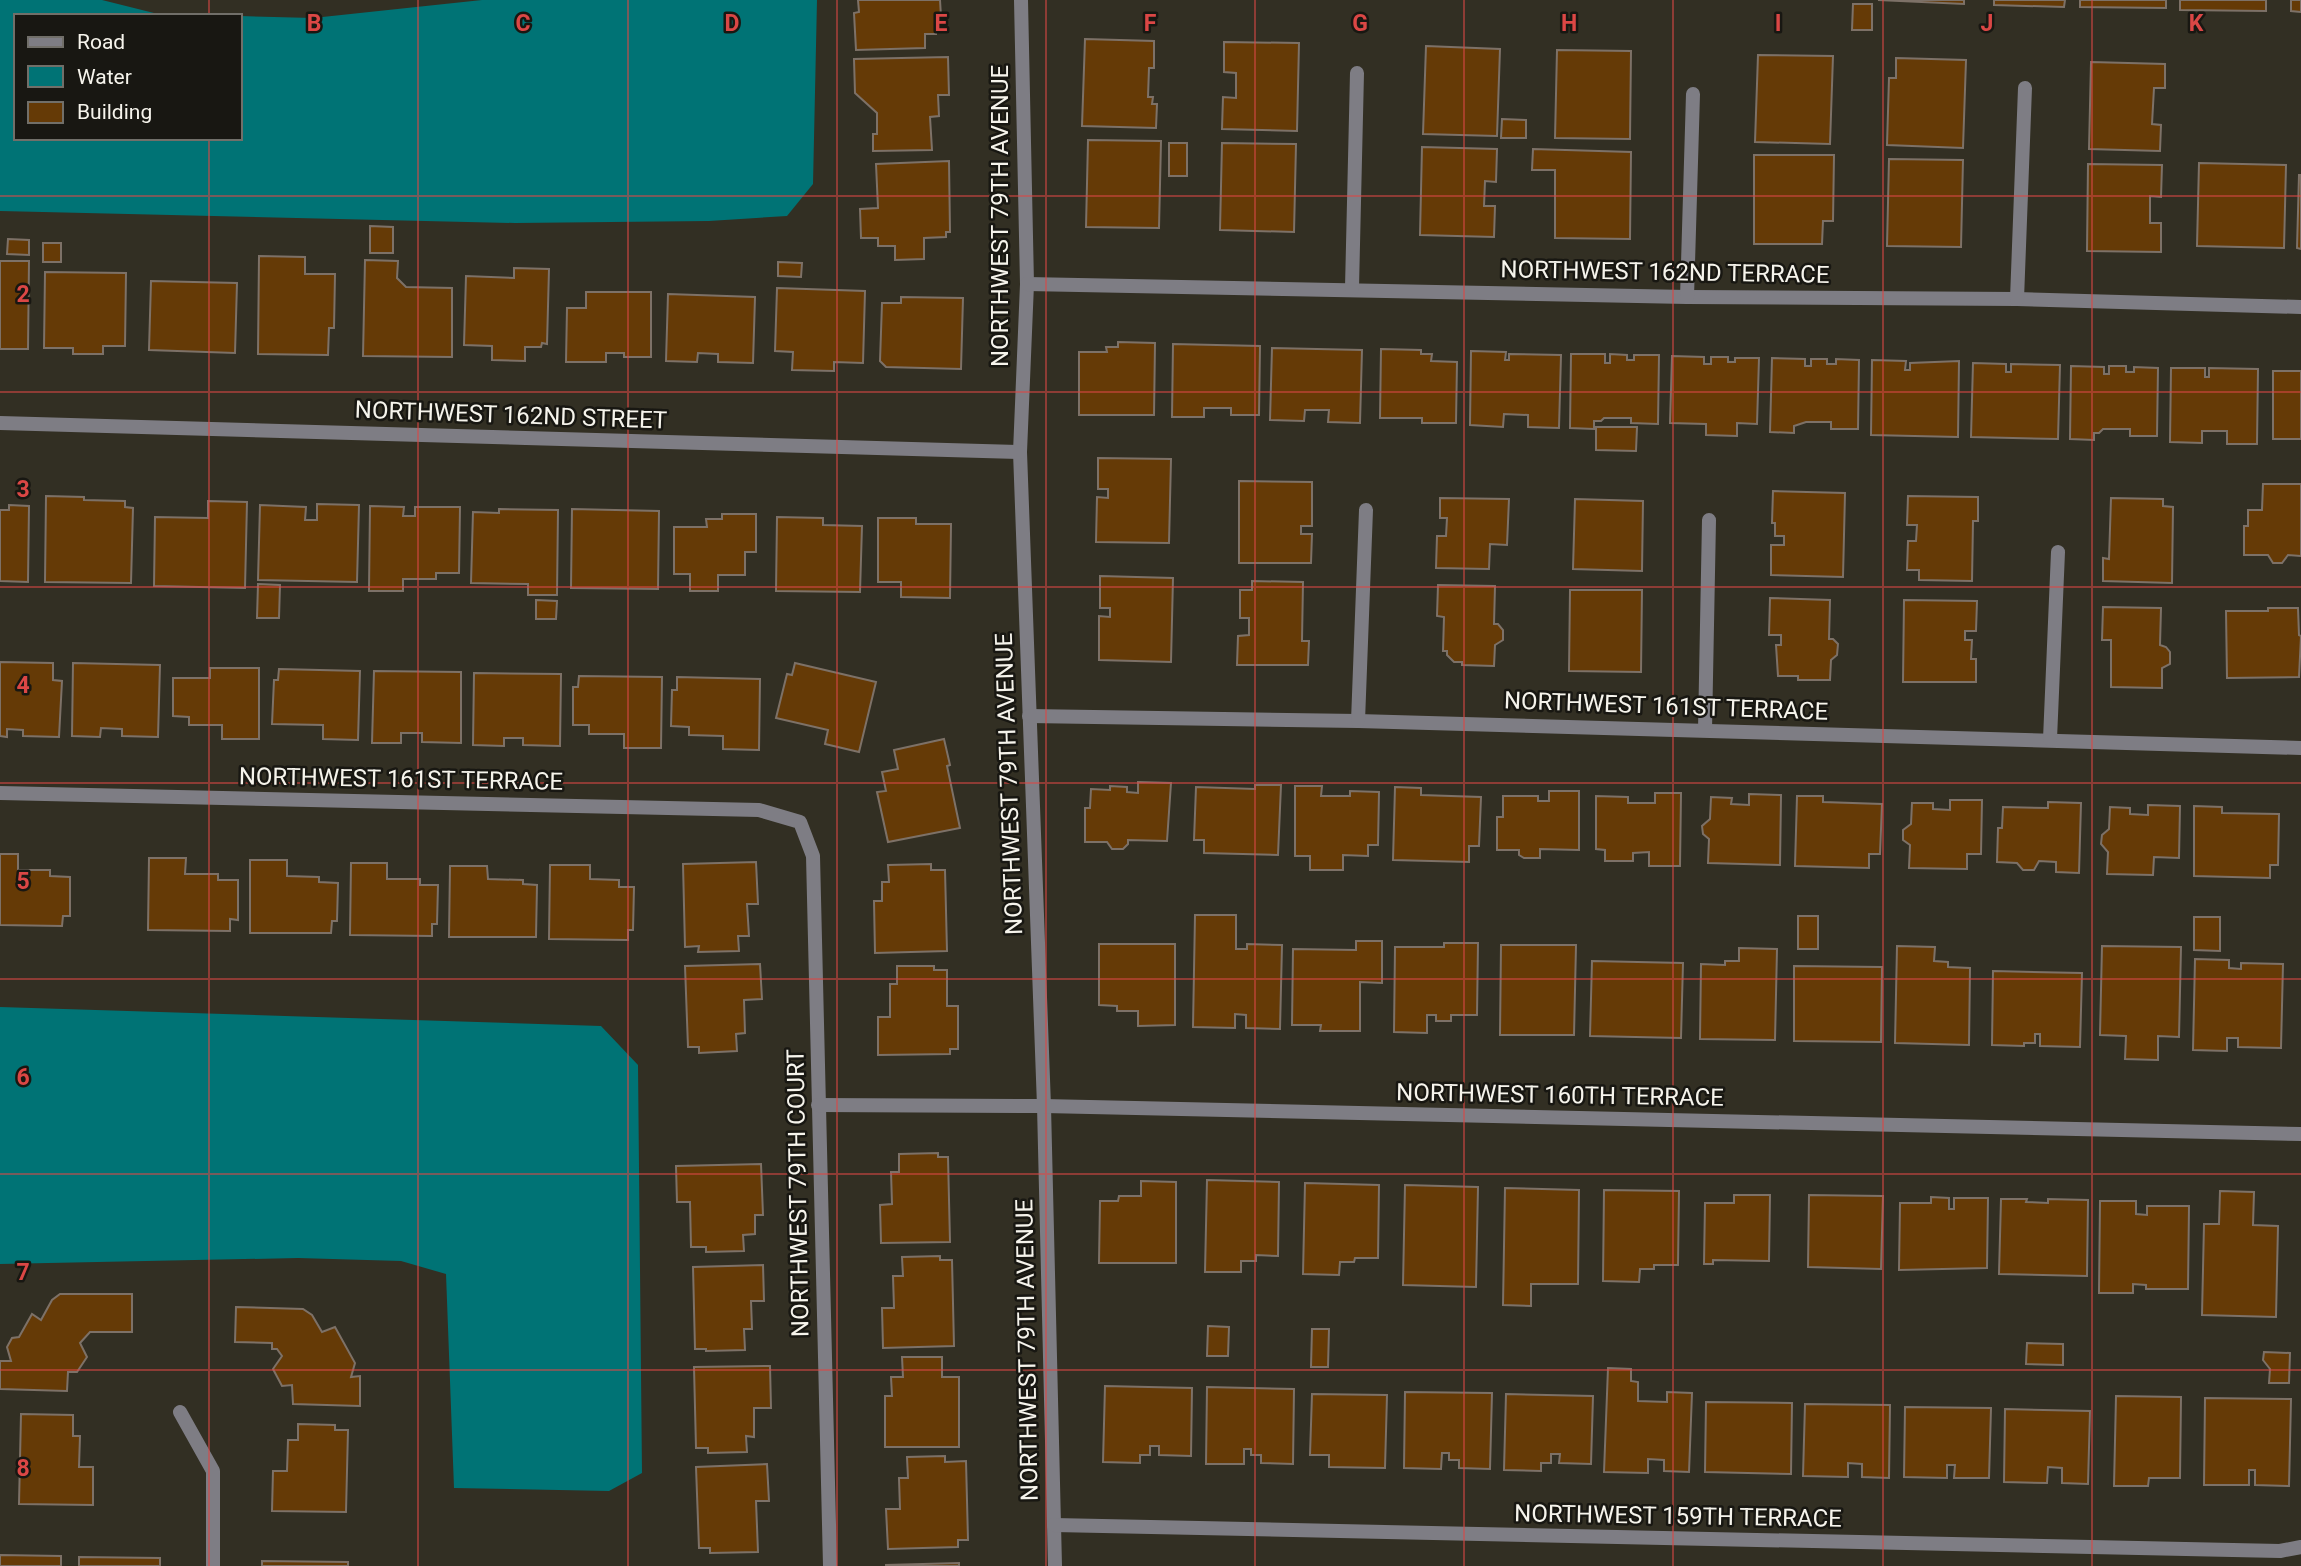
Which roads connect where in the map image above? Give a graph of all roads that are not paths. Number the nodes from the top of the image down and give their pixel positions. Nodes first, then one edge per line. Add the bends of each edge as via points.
1 (1021, 0) edge
2 (1357, 73) dead end
3 (2025, 88) dead end
4 (1693, 94) dead end
5 (1027, 284) junction
6 (1352, 288) junction
7 (1687, 297) junction
8 (2017, 299) junction
9 (2301, 307) edge
10 (0, 423) edge
11 (1020, 452) junction
12 (1366, 510) dead end
13 (1709, 520) dead end
14 (2057, 552) dead end
15 (1029, 716) junction
16 (1358, 720) junction
17 (1705, 730) junction
18 (2050, 739) junction
19 (2301, 748) edge
20 (0, 793) edge
21 (800, 821) joint
22 (818, 1105) junction
23 (1044, 1106) junction
24 (2301, 1134) edge
25 (180, 1412) dead end
26 (1054, 1525) junction
27 (2301, 1547) edge
28 (213, 1566) edge
29 (831, 1566) edge
30 (1055, 1566) edge

1 - 5 street, NORTHWEST 79TH AVENUE
2 - 6 street
3 - 8 street
4 - 7 street
5 - 6 street, NORTHWEST 162ND TERRACE
5 - 11 street, NORTHWEST 79TH AVENUE
6 - 7 street, NORTHWEST 162ND TERRACE
7 - 8 street, NORTHWEST 162ND TERRACE
8 - 9 street, NORTHWEST 162ND TERRACE
10 - 11 street, NORTHWEST 162ND STREET
11 - 15 street, NORTHWEST 79TH AVENUE
12 - 16 street
13 - 17 street
14 - 18 street
15 - 16 street, NORTHWEST 161ST TERRACE
15 - 23 street, NORTHWEST 79TH AVENUE
16 - 17 street, NORTHWEST 161ST TERRACE
17 - 18 street, NORTHWEST 161ST TERRACE
18 - 19 street, NORTHWEST 161ST TERRACE
20 - 21 street, NORTHWEST 161ST TERRACE via 759,810
21 - 22 street, NORTHWEST 79TH COURT via 813,856
22 - 23 street, NORTHWEST 160TH TERRACE
22 - 29 street, NORTHWEST 79TH COURT
23 - 24 street, NORTHWEST 160TH TERRACE
23 - 26 street, NORTHWEST 79TH AVENUE
25 - 28 street via 213,1471
26 - 27 street, NORTHWEST 159TH TERRACE via 2280,1551
26 - 30 street, NORTHWEST 79TH AVENUE

